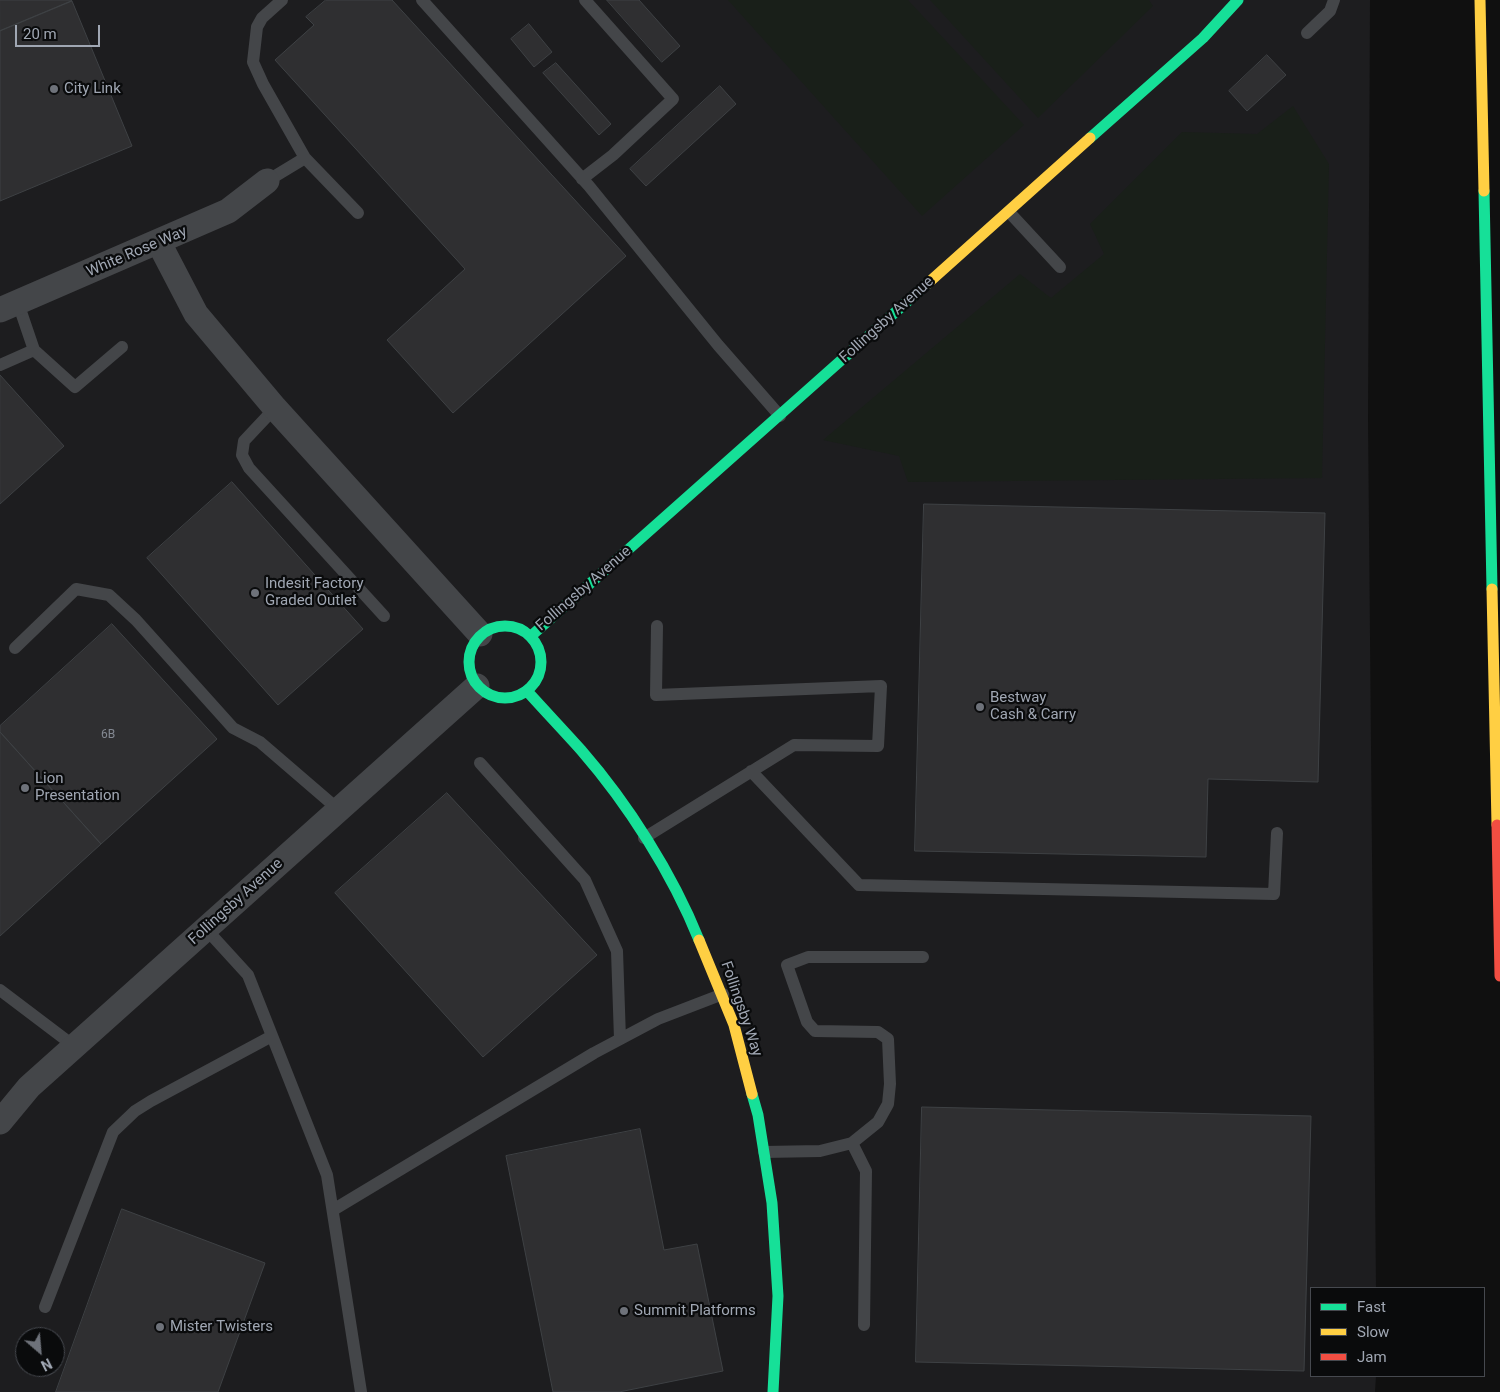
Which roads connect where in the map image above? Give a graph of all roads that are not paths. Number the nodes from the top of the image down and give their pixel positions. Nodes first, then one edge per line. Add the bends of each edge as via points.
1 (282, 0) edge
2 (422, 0) edge
3 (585, 0) edge
4 (1238, 0) edge
5 (1334, 0) edge
6 (1480, 0) edge
7 (1307, 33) dead end
8 (305, 158) junction
9 (582, 178) junction
10 (267, 181) joint
11 (1009, 212) junction
12 (358, 213) dead end
13 (159, 243) junction
14 (1060, 268) dead end
15 (9, 306) edge
16 (122, 347) dead end
17 (34, 350) junction
18 (0, 365) edge
19 (275, 408) junction
20 (780, 416) junction
21 (384, 616) dead end
22 (657, 626) dead end
23 (480, 634) junction
24 (531, 636) junction
25 (14, 648) dead end
26 (477, 686) junction
27 (527, 691) junction
28 (480, 763) dead end
29 (751, 772) junction
30 (339, 810) junction
31 (1277, 833) dead end
32 (644, 838) junction
33 (206, 929) junction
34 (923, 957) dead end
35 (1500, 976) edge
36 (0, 990) edge
37 (723, 994) junction
38 (272, 1036) junction
39 (620, 1039) junction
40 (74, 1046) junction
41 (0, 1122) edge
42 (852, 1144) junction
43 (764, 1152) junction
44 (332, 1210) junction
45 (45, 1307) dead end
46 (864, 1325) dead end
47 (361, 1392) edge
48 (772, 1392) edge

1 - 8 lane via 257,27 253,62
2 - 9 lane
3 - 9 lane via 673,99 614,155
4 - 11 main road, Follingsby Avenue via 1203,38
5 - 7 lane via 1330,11
6 - 35 main road
8 - 10 lane
8 - 12 lane
9 - 20 lane
10 - 13 street, White Rose Way via 228,211
11 - 14 lane
11 - 20 main road, Follingsby Avenue
13 - 15 street, White Rose Way
13 - 19 street via 196,314
15 - 17 lane
16 - 17 lane via 75,387
17 - 18 lane
19 - 21 lane via 244,441 242,455 249,468
19 - 23 street
20 - 24 main road, Follingsby Avenue
22 - 29 lane via 656,695 881,686 878,746 794,745
23 - 24 main road via 505,625 520,628
23 - 26 main road via 471,647 468,662
24 - 27 main road via 539,648 542,662 539,676
25 - 30 lane via 76,589 109,595 136,620 233,728 260,742
26 - 27 main road via 490,696 504,698
26 - 30 street, Follingsby Avenue
27 - 32 main road, Follingsby Way via 582,751
28 - 39 lane via 585,880 616,951
29 - 31 lane via 859,885 1274,894
29 - 32 lane
30 - 33 street, Follingsby Avenue
32 - 37 main road, Follingsby Way via 693,925
33 - 38 lane via 248,976
33 - 40 street, Follingsby Avenue
34 - 42 lane via 808,956 787,965 807,1022 815,1031 878,1032 888,1039 888,1104 878,1122
36 - 40 lane
37 - 39 lane via 658,1019
37 - 43 main road, Follingsby Way via 758,1115
38 - 44 lane via 327,1175
38 - 45 lane via 151,1101 113,1132
39 - 44 lane
40 - 41 street, Follingsby Avenue via 29,1087
42 - 43 lane via 820,1151
42 - 46 lane via 866,1171
43 - 48 main road, Follingsby Way via 772,1203 778,1296
44 - 47 lane

